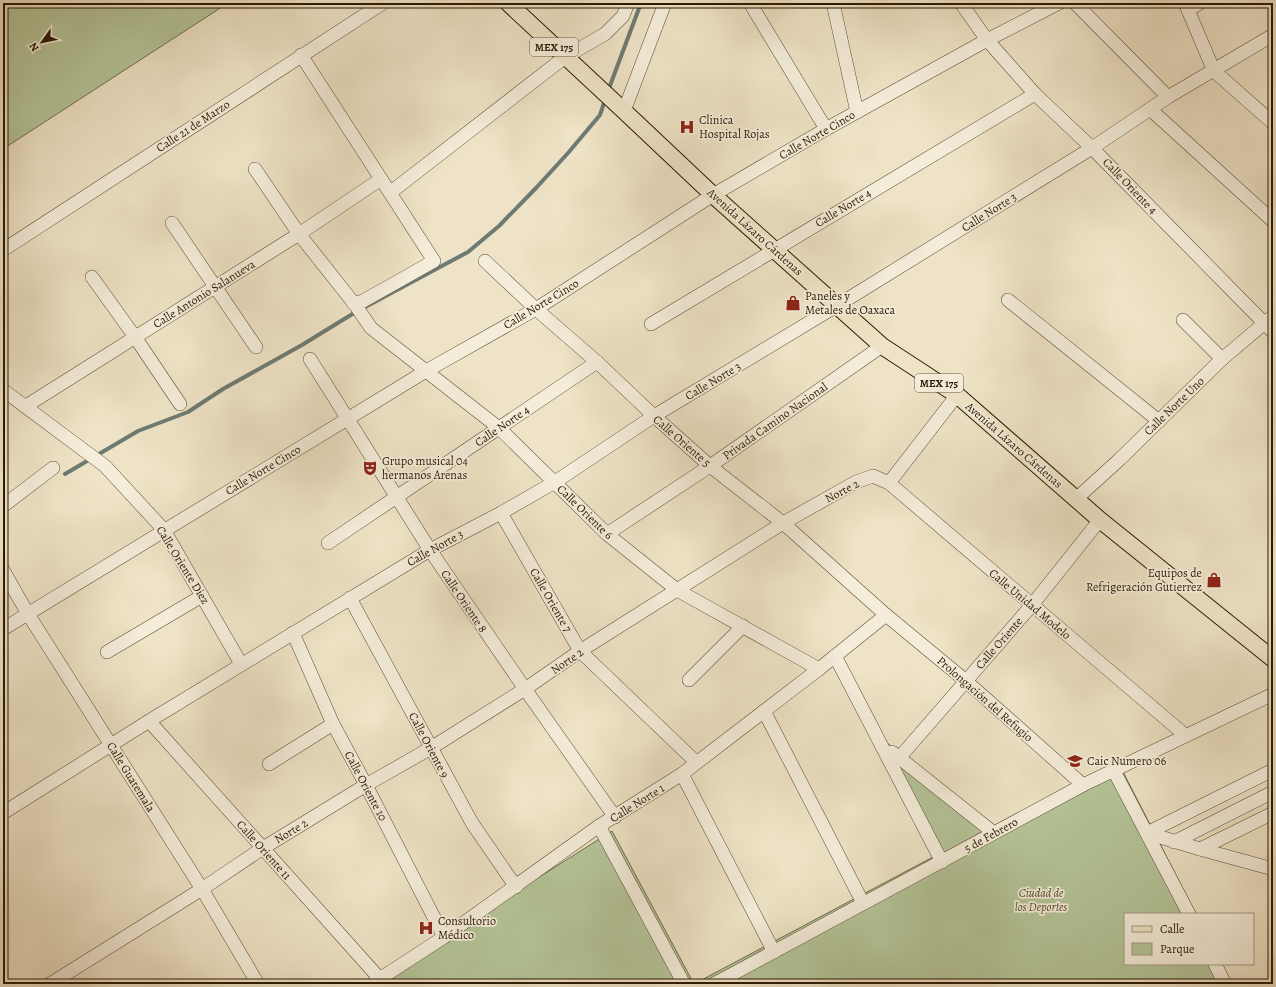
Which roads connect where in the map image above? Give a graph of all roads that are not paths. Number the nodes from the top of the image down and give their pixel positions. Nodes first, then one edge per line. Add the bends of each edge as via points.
1 (383, 3) edge
2 (508, 3) edge
3 (628, 3) edge
4 (665, 3) edge
5 (750, 3) edge
6 (833, 3) edge
7 (961, 3) edge
8 (1059, 3) edge
9 (1075, 3) edge
10 (1200, 3) edge
11 (1187, 7) edge
12 (1273, 35) edge
13 (987, 40) junction
14 (301, 55) junction
15 (565, 57) junction
16 (1214, 71) junction
17 (1035, 94) junction
18 (1168, 97) junction
19 (1150, 109) junction
20 (624, 111) junction
21 (857, 112) junction
22 (1273, 123) edge
23 (826, 129) junction
24 (1092, 148) junction
25 (255, 169) dead end
26 (381, 179) junction
27 (391, 192) junction
28 (713, 195) junction
29 (1273, 221) edge
30 (172, 223) dead end
31 (299, 234) junction
32 (774, 249) junction
33 (3, 250) edge
34 (485, 261) dead end
35 (92, 277) dead end
36 (214, 287) junction
37 (1008, 300) dead end
38 (354, 305) junction
39 (838, 305) junction
40 (536, 309) junction
41 (1183, 320) dead end
42 (651, 324) dead end
43 (1270, 324) edge
44 (135, 337) junction
45 (882, 346) junction
46 (256, 347) dead end
47 (310, 359) dead end
48 (1222, 359) junction
49 (597, 362) junction
50 (426, 371) junction
51 (3, 390) edge
52 (957, 395) junction
53 (180, 404) dead end
54 (26, 406) junction
55 (654, 416) junction
56 (347, 419) junction
57 (1159, 421) junction
58 (499, 428) junction
59 (710, 466) junction
60 (54, 468) dead end
61 (873, 476) joint
62 (555, 482) junction
63 (889, 483) junction
64 (396, 497) junction
65 (1076, 499) junction
66 (3, 506) edge
67 (501, 513) junction
68 (783, 524) junction
69 (1095, 526) dead end
70 (164, 530) junction
71 (607, 534) junction
72 (328, 543) dead end
73 (430, 550) junction
74 (3, 570) edge
75 (677, 590) junction
76 (202, 596) junction
77 (350, 598) junction
78 (1032, 605) junction
79 (28, 614) junction
80 (886, 615) junction
81 (743, 626) junction
82 (3, 629) edge
83 (293, 633) junction
84 (580, 651) junction
85 (107, 652) dead end
86 (835, 656) junction
87 (1273, 659) edge
88 (241, 664) junction
89 (819, 669) junction
90 (689, 680) dead end
91 (966, 682) junction
92 (525, 689) junction
93 (1273, 694) edge
94 (764, 711) junction
95 (149, 721) junction
96 (333, 724) junction
97 (1185, 735) junction
98 (882, 745) junction
99 (111, 746) junction
100 (431, 748) junction
101 (900, 757) junction
102 (696, 762) junction
103 (269, 764) dead end
104 (1273, 770) edge
105 (1114, 771) junction
106 (682, 774) junction
107 (366, 785) junction
108 (1083, 785) junction
109 (1273, 792) edge
110 (3, 813) edge
111 (1273, 813) edge
112 (615, 817) junction
113 (599, 826) junction
114 (994, 833) junction
115 (1147, 833) junction
116 (1174, 842) junction
117 (263, 848) junction
118 (1200, 849) junction
119 (942, 862) junction
120 (1273, 869) edge
121 (516, 887) junction
122 (202, 889) junction
123 (863, 903) junction
124 (1188, 913) edge
125 (444, 937) junction
126 (774, 952) junction
127 (1216, 965) edge
128 (376, 981) edge
129 (50, 984) edge
130 (258, 984) edge
131 (684, 984) edge
132 (714, 984) edge
133 (1225, 984) edge

1 - 14 street, Calle 21 de Marzo
2 - 15 main road, Avenida Lázaro Cárdenas / MEX 175
3 - 15 street via 623,16 605,34
4 - 20 street
5 - 23 street
6 - 21 street
7 - 13 street, Calle Oriente 4
8 - 13 street, Calle Norte Cinco
9 - 18 street
10 - 11 street
11 - 16 street
12 - 16 street, Calle Norte 3
13 - 17 street, Calle Oriente 4
13 - 21 street, Calle Norte Cinco
14 - 26 street
14 - 33 street, Calle 21 de Marzo
15 - 20 main road, Avenida Lázaro Cárdenas / MEX 175
15 - 27 street
16 - 18 street, Calle Norte 3
16 - 22 street
17 - 24 street, Calle Oriente 4
17 - 32 street, Calle Norte 4
18 - 19 street, Calle Norte 3
19 - 24 street, Calle Norte 3
19 - 29 street
20 - 28 main road, Avenida Lázaro Cárdenas / MEX 175
21 - 23 street, Calle Norte Cinco
23 - 28 street, Calle Norte Cinco
24 - 39 street, Calle Norte 3
24 - 43 street, Calle Oriente 4
25 - 31 street, Calle Oriente 6
26 - 27 street
26 - 31 street, Calle Antonio Salanueva
27 - 38 street via 434,261
28 - 32 main road, Avenida Lázaro Cárdenas / MEX 175
28 - 40 street, Calle Norte Cinco
30 - 36 street
31 - 36 street, Calle Antonio Salanueva
31 - 38 street, Calle Oriente 6
32 - 39 main road, Avenida Lázaro Cárdenas / MEX 175
32 - 42 street, Calle Norte 4
34 - 40 street, Calle Oriente 5
35 - 44 street
36 - 44 street, Calle Antonio Salanueva
36 - 46 street
37 - 57 street
38 - 50 street, Calle Oriente 6 via 368,324
39 - 45 main road, Avenida Lázaro Cárdenas / MEX 175
39 - 55 street, Calle Norte 3
40 - 49 street, Calle Oriente 5
40 - 50 street, Calle Norte Cinco
41 - 48 street
43 - 48 street, Calle Norte Uno
44 - 53 street
44 - 54 street, Calle Antonio Salanueva
45 - 52 main road, Avenida Lázaro Cárdenas / MEX 175
45 - 59 street, Privada Camino Nacional
47 - 56 street, Calle Oriente 8
48 - 57 street, Calle Norte Uno
49 - 55 street, Calle Oriente 5
49 - 58 street, Calle Norte 4
50 - 56 street, Calle Norte Cinco
50 - 58 street, Calle Oriente 6
51 - 54 street, Calle Oriente Diez
52 - 63 street
52 - 65 main road, Avenida Lázaro Cárdenas / MEX 175
54 - 70 street, Calle Oriente Diez via 104,466
55 - 59 street, Calle Oriente 5
55 - 62 street, Calle Norte 3
56 - 64 street, Calle Oriente 8
56 - 70 street, Calle Norte Cinco
57 - 65 street, Calle Norte Uno
58 - 62 street, Calle Oriente 6
58 - 64 street, Calle Norte 4
59 - 68 street, Calle Oriente 5
59 - 71 street, Privada Camino Nacional
60 - 66 street
61 - 63 street, Calle Unidad Modelo
61 - 68 street, Norte 2 via 856,482
62 - 67 street, Calle Norte 3
62 - 71 street, Calle Oriente 6
63 - 78 street, Calle Unidad Modelo
64 - 72 street, Calle Norte 4
64 - 73 street, Calle Oriente 8
65 - 87 main road, Avenida Lázaro Cárdenas / MEX 175
67 - 73 street, Calle Norte 3
67 - 84 street, Calle Oriente 7
68 - 75 street, Norte 2
68 - 80 street, Calle Oriente 5
69 - 78 street, Calle Oriente
70 - 76 street, Calle Oriente Diez
70 - 79 street, Calle Norte Cinco
71 - 75 street, Calle Oriente 6
73 - 77 street, Calle Norte 3
73 - 92 street, Calle Oriente 8
74 - 79 street, Calle Guatemala
75 - 81 street, Calle Oriente 6
75 - 84 street, Norte 2
76 - 85 street
76 - 88 street, Calle Oriente Diez
77 - 83 street, Calle Norte 3
77 - 100 street, Calle Oriente 9
78 - 91 street, Calle Oriente
78 - 97 street, Calle Unidad Modelo
79 - 82 street, Calle Norte Cinco
79 - 99 street, Calle Guatemala
80 - 86 street, Calle Norte 1
80 - 91 street, Prolongación del Refugio
81 - 89 street, Calle Oriente 6
81 - 90 street
83 - 88 street, Calle Norte 3
83 - 96 street, Calle Oriente 10
84 - 92 street, Norte 2
84 - 102 street, Calle Oriente 7
86 - 89 street, Calle Norte 1
86 - 98 street
88 - 95 street, Calle Norte 3
89 - 94 street, Calle Norte 1
91 - 101 street, Calle Oriente
91 - 108 street, Prolongación del Refugio
92 - 100 street, Norte 2
92 - 112 street, Calle Oriente 8
93 - 97 street, 5 de Febrero
94 - 102 street, Calle Norte 1
94 - 123 street
95 - 99 street, Calle Norte 3
95 - 117 street, Calle Oriente 11
96 - 103 street
96 - 107 street, Calle Oriente 10
97 - 105 street, 5 de Febrero
98 - 101 street
98 - 119 street
99 - 110 street, Calle Norte 3
99 - 122 street, Calle Guatemala
100 - 107 street, Norte 2
100 - 121 street, Calle Oriente 9 via 472,823
101 - 114 street
102 - 106 street, Calle Norte 1
104 - 115 street
105 - 108 street, 5 de Febrero
105 - 115 street
106 - 112 street, Calle Norte 1
106 - 126 street
107 - 117 street, Norte 2
107 - 125 street, Calle Oriente 10
108 - 114 street, 5 de Febrero
109 - 116 street
111 - 118 street
112 - 113 street, Calle Norte 1
113 - 121 street, Calle Norte 1
113 - 131 street
114 - 119 street, 5 de Febrero
115 - 116 street
115 - 124 street
116 - 118 street
117 - 122 street, Norte 2
117 - 128 street, Calle Oriente 11
118 - 120 street
119 - 123 street, 5 de Febrero
121 - 125 street, Calle Norte 1
122 - 129 street, Norte 2
122 - 130 street, Calle Guatemala
123 - 126 street, 5 de Febrero
125 - 128 street, Calle Norte 1
126 - 132 street, 5 de Febrero
127 - 133 street

